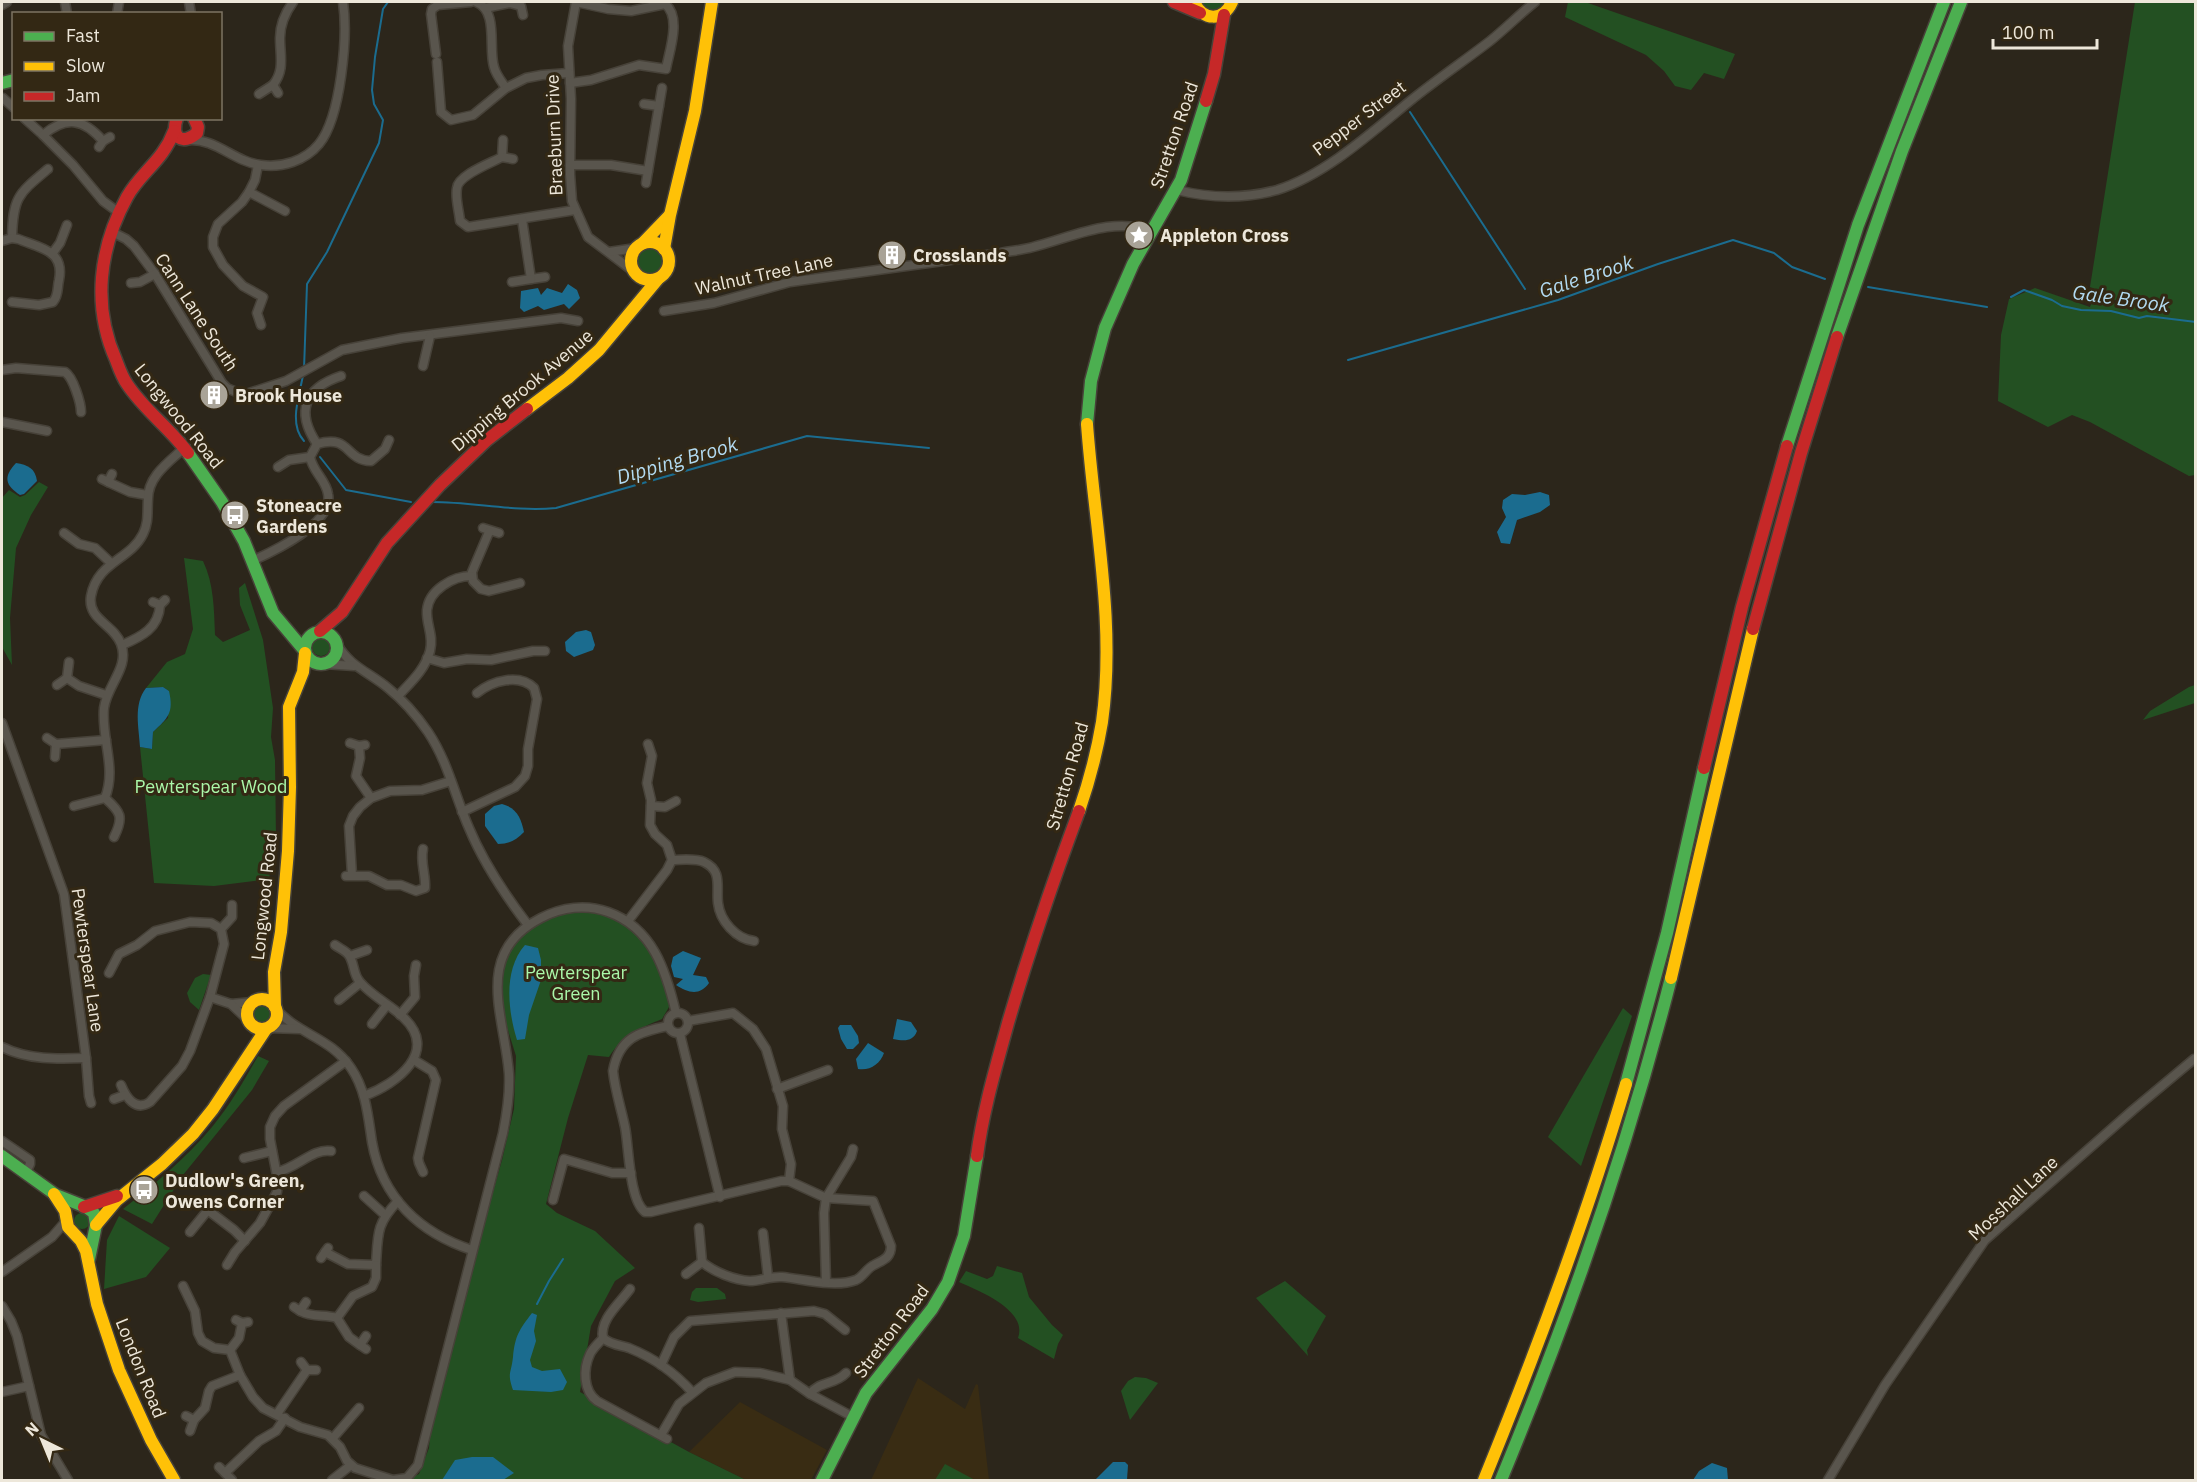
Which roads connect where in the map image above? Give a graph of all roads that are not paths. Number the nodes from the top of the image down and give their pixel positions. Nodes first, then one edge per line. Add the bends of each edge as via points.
1 (8, 2) edge
2 (293, 2) edge
3 (342, 2) edge
4 (471, 2) edge
5 (476, 2) edge
6 (576, 2) edge
7 (712, 2) edge
8 (1174, 2) edge
9 (1232, 2) edge
10 (1535, 2) edge
11 (1944, 2) edge
12 (1961, 2) edge
13 (2, 5) edge
14 (485, 8) junction
15 (1200, 10) edge
16 (523, 15) dead end
17 (1224, 15) junction
18 (1217, 54) junction
19 (569, 78) junction
20 (506, 88) junction
21 (663, 88) dead end
22 (259, 94) dead end
23 (3, 98) dead end
24 (644, 104) dead end
25 (12, 106) edge
26 (659, 106) junction
27 (26, 120) edge
28 (196, 122) edge
29 (174, 126) edge
30 (43, 135) junction
31 (188, 140) junction
32 (503, 140) dead end
33 (104, 142) dead end
34 (211, 143) junction
35 (162, 155) junction
36 (502, 157) junction
37 (513, 159) dead end
38 (258, 165) junction
39 (570, 165) junction
40 (48, 169) dead end
41 (648, 171) junction
42 (646, 183) dead end
43 (1177, 190) junction
44 (249, 192) junction
45 (575, 210) junction
46 (118, 212) junction
47 (287, 212) dead end
48 (669, 215) junction
49 (522, 219) junction
50 (67, 225) dead end
51 (110, 231) junction
52 (1152, 232) junction
53 (12, 238) junction
54 (2, 241) edge
55 (640, 246) junction
56 (664, 249) junction
57 (609, 252) junction
58 (52, 254) junction
59 (634, 273) junction
60 (154, 274) junction
61 (545, 277) dead end
62 (531, 279) junction
63 (658, 279) junction
64 (512, 282) dead end
65 (131, 284) dead end
66 (12, 302) dead end
67 (634, 306) junction
68 (664, 311) dead end
69 (578, 321) dead end
70 (261, 325) dead end
71 (430, 336) junction
72 (423, 366) dead end
73 (2, 370) edge
74 (341, 376) dead end
75 (81, 412) dead end
76 (2, 422) edge
77 (47, 430) dead end
78 (389, 441) dead end
79 (317, 444) junction
80 (184, 448) junction
81 (310, 457) junction
82 (278, 466) dead end
83 (107, 479) dead end
84 (147, 495) junction
85 (64, 533) dead end
86 (499, 533) dead end
87 (252, 561) junction
88 (111, 563) junction
89 (471, 576) junction
90 (522, 583) dead end
91 (160, 602) dead end
92 (342, 612) junction
93 (286, 627) junction
94 (318, 632) junction
95 (337, 644) junction
96 (122, 645) junction
97 (545, 651) dead end
98 (305, 652) junction
99 (427, 658) junction
100 (69, 663) dead end
101 (323, 664) junction
102 (357, 667) junction
103 (67, 678) junction
104 (299, 683) junction
105 (57, 685) dead end
106 (477, 693) dead end
107 (106, 695) junction
108 (398, 696) junction
109 (2, 723) edge
110 (47, 738) dead end
111 (106, 740) junction
112 (647, 742) dead end
113 (56, 744) junction
114 (358, 745) dead end
115 (55, 757) dead end
116 (451, 781) junction
117 (105, 798) junction
118 (371, 798) junction
119 (676, 801) dead end
120 (74, 806) dead end
121 (651, 806) junction
122 (462, 812) junction
123 (114, 837) dead end
124 (423, 849) dead end
125 (672, 860) junction
126 (425, 888) junction
127 (435, 894) dead end
128 (232, 904) dead end
129 (628, 921) junction
130 (528, 926) junction
131 (221, 929) junction
132 (756, 941) dead end
133 (336, 945) dead end
134 (367, 950) dead end
135 (350, 956) junction
136 (416, 964) dead end
137 (109, 968) dead end
138 (274, 972) junction
139 (360, 983) junction
140 (210, 997) junction
141 (339, 1000) dead end
142 (254, 1002) junction
143 (231, 1004) junction
144 (387, 1005) junction
145 (275, 1008) junction
146 (676, 1013) junction
147 (400, 1015) junction
148 (247, 1019) junction
149 (688, 1021) junction
150 (368, 1024) dead end
151 (668, 1026) junction
152 (267, 1029) junction
153 (302, 1030) junction
154 (680, 1034) junction
155 (2, 1047) edge
156 (244, 1057) junction
157 (86, 1058) junction
158 (2194, 1059) edge
159 (414, 1060) junction
160 (346, 1061) junction
161 (828, 1070) dead end
162 (121, 1084) dead end
163 (777, 1089) junction
164 (125, 1095) junction
165 (364, 1096) junction
166 (114, 1099) dead end
167 (91, 1103) dead end
168 (2, 1141) edge
169 (272, 1151) junction
170 (332, 1151) dead end
171 (2, 1156) edge
172 (244, 1158) dead end
173 (860, 1164) dead end
174 (26, 1172) junction
175 (277, 1172) junction
176 (423, 1172) dead end
177 (631, 1173) junction
178 (789, 1181) junction
179 (124, 1193) junction
180 (54, 1194) junction
181 (364, 1196) dead end
182 (720, 1197) junction
183 (826, 1198) junction
184 (553, 1200) dead end
185 (398, 1201) junction
186 (83, 1207) junction
187 (385, 1215) junction
188 (67, 1219) junction
189 (96, 1226) junction
190 (699, 1228) dead end
191 (190, 1232) dead end
192 (763, 1233) dead end
193 (74, 1234) junction
194 (52, 1237) junction
195 (245, 1241) junction
196 (472, 1250) junction
197 (324, 1253) dead end
198 (89, 1262) junction
199 (702, 1262) junction
200 (227, 1265) dead end
201 (376, 1265) junction
202 (2, 1271) edge
203 (686, 1274) dead end
204 (768, 1277) junction
205 (825, 1282) junction
206 (182, 1286) dead end
207 (624, 1292) dead end
208 (306, 1302) dead end
209 (2, 1306) edge
210 (841, 1311) dead end
211 (781, 1313) junction
212 (337, 1318) junction
213 (833, 1319) junction
214 (242, 1322) dead end
215 (845, 1330) dead end
216 (366, 1336) dead end
217 (603, 1338) junction
218 (230, 1350) junction
219 (661, 1365) junction
220 (308, 1368) dead end
221 (846, 1373) dead end
222 (240, 1375) junction
223 (790, 1380) junction
224 (29, 1386) junction
225 (2, 1392) edge
226 (692, 1392) junction
227 (810, 1394) junction
228 (359, 1408) dead end
229 (281, 1416) junction
230 (853, 1417) junction
231 (190, 1431) dead end
232 (333, 1438) junction
233 (351, 1465) junction
234 (68, 1480) edge
235 (174, 1480) edge
236 (232, 1480) edge
237 (332, 1480) edge
238 (402, 1480) edge
239 (822, 1480) edge
240 (1484, 1480) edge
241 (1501, 1480) edge
242 (1828, 1480) edge

1 - 13 street
2 - 22 street via 282,20 282,68 275,89
3 - 38 street via 342,65 324,136 299,160
4 - 20 street via 432,9 441,112 451,120 473,116
5 - 14 street
6 - 19 street, Braeburn Drive via 568,46
6 - 19 street via 624,10 665,4 671,11 673,29 666,69 643,65 591,80
7 - 48 main road via 695,111
8 - 15 main road
9 - 17 main road
10 - 43 street, Pepper Street via 1380,126 1293,183 1239,196 1202,196
11 - 240 main road via 1869,195 1802,395 1742,609 1673,904 1625,1086 1574,1248
12 - 241 main road via 1893,175 1816,400 1757,610 1690,902 1641,1088 1562,1328
14 - 16 street via 510,3 522,6
14 - 20 street via 494,68
15 - 17 main road via 1211,18
15 - 18 main road, Stretton Road via 1213,31
17 - 18 main road, Stretton Road
18 - 43 main road, Stretton Road via 1212,82
19 - 20 street via 531,76
19 - 39 street, Braeburn Drive
21 - 26 street
23 - 25 street
24 - 26 street
26 - 41 street
27 - 30 street
28 - 31 main road via 197,133
28 - 34 street
29 - 31 main road via 180,139
29 - 35 main road, Longwood Road
30 - 33 street via 72,122 92,129
30 - 46 street via 103,201
31 - 34 street
31 - 35 main road, Longwood Road
32 - 36 street
34 - 38 street
35 - 46 main road, Longwood Road
36 - 37 street
36 - 49 street via 459,180 456,191 460,220 468,227
38 - 44 street
39 - 41 street via 611,165
39 - 45 street, Braeburn Drive
40 - 53 street via 20,195 12,216
41 - 42 street
43 - 52 main road, Stretton Road
44 - 47 street
44 - 70 street via 218,224 213,247 223,265 243,286 263,297 257,313
45 - 49 street
45 - 57 street, Braeburn Drive via 588,237
46 - 51 main road, Longwood Road
48 - 55 main road
48 - 56 main road
49 - 62 street
50 - 58 street
51 - 60 street, Cann Lane South via 130,242
51 - 80 main road, Longwood Road via 101,293 107,340 126,383
52 - 68 street, Walnut Tree Lane via 1112,227 1011,251 790,282 714,303
52 - 230 main road, Stretton Road via 1111,311 1088,398 1089,460 1107,658 1097,749 993,1077 958,1256 936,1303 885,1366
53 - 54 street
53 - 58 street
55 - 56 main road via 655,243
55 - 57 street
55 - 59 main road via 630,262
56 - 63 main road via 669,265
57 - 59 street, Braeburn Drive
58 - 66 street via 62,268 56,298 45,305
59 - 63 main road via 646,280
59 - 67 main road
60 - 65 street
60 - 71 street, Cann Lane South via 211,368 227,388 243,396 296,375 342,350
61 - 62 street
62 - 64 street
63 - 67 main road, Dipping Brook Avenue
67 - 92 main road, Dipping Brook Avenue via 586,362 487,440 440,485 387,543
69 - 71 street, Cann Lane South via 561,318
71 - 72 street
73 - 75 street via 65,372 74,381
74 - 79 street via 321,384 309,398 307,422
76 - 77 street
78 - 79 street via 371,461 354,456 343,443 329,440
79 - 81 street
80 - 84 street via 157,473
80 - 87 main road, Longwood Road via 222,502
81 - 82 street
81 - 87 street via 328,493 323,516
83 - 84 street via 130,492
84 - 88 street via 147,524 141,537
85 - 88 street via 79,544 95,548
86 - 89 street via 486,530
87 - 93 main road, Longwood Road via 273,613
88 - 96 street via 98,577 91,606
89 - 90 street via 485,591
89 - 99 street via 448,583 430,601 427,614 432,637
91 - 96 street via 159,616 151,628
92 - 94 main road, Dipping Brook Avenue
92 - 95 main road, Dipping Brook Avenue
93 - 94 main road
93 - 98 main road, Longwood Road
94 - 95 main road via 328,633
94 - 98 main road via 308,637
95 - 101 main road via 333,659
95 - 102 street
96 - 107 street via 122,667
97 - 99 street via 444,663
98 - 101 main road via 311,661
98 - 104 main road, Longwood Road
99 - 108 street via 418,675
100 - 103 street
101 - 102 street
101 - 104 main road, Longwood Road
102 - 108 street
103 - 105 street
103 - 107 street
104 - 138 main road, Longwood Road via 289,707 288,851
106 - 122 street via 493,684 522,680 534,688 537,699 525,776 514,787
107 - 111 street
108 - 116 street via 431,738
109 - 157 street, Pewterspear Lane via 64,894
110 - 113 street
111 - 113 street
111 - 117 street via 110,780
112 - 121 street via 652,756 647,783
113 - 115 street
114 - 118 street via 356,777
116 - 118 street
116 - 122 street
117 - 120 street
117 - 123 street via 121,818
118 - 126 street via 356,812 349,826 349,875 369,876 387,885 417,891
119 - 121 street via 665,807
121 - 125 street via 650,825 667,845
122 - 130 street via 495,879
124 - 126 street
125 - 129 street
125 - 132 street via 698,860 711,866 719,880 718,903 724,920 740,936
126 - 127 street
128 - 131 street via 232,917
129 - 130 street via 602,910 580,907 553,912
129 - 146 street via 658,956
130 - 196 street via 506,953 497,981 498,1013 509,1073 507,1111
131 - 137 street via 204,921 162,928 119,954
131 - 140 street via 223,951
133 - 135 street
134 - 135 street
135 - 139 street
136 - 147 street via 416,997
138 - 142 main road, Longwood Road
138 - 145 main road, Longwood Road
139 - 141 street
139 - 144 street
140 - 143 street
140 - 164 street via 190,1051 172,1079 147,1105 136,1104
142 - 143 street
142 - 145 main road via 266,1000
142 - 148 main road
143 - 148 street
144 - 147 street
144 - 150 street
145 - 152 main road via 276,1019
145 - 153 street
146 - 149 street
146 - 151 street via 668,1019
147 - 159 street via 416,1038
148 - 152 main road via 257,1029
148 - 156 main road
149 - 154 street
149 - 163 street via 734,1013 753,1029 765,1049
151 - 154 street via 673,1033
151 - 177 street via 633,1036 615,1064 614,1083
152 - 153 street
152 - 156 main road
153 - 160 street via 328,1043
154 - 182 street
155 - 157 street via 30,1057
156 - 179 main road via 194,1133
157 - 167 street, Pewterspear Lane
158 - 242 street, Mosshall Lane via 1985,1240 1885,1385
159 - 165 street via 402,1076
159 - 176 street via 432,1071 436,1080 418,1158
160 - 165 street
160 - 169 street via 279,1111 270,1127
161 - 163 street
162 - 164 street
163 - 178 street via 791,1164
164 - 166 street
165 - 185 street via 378,1166
168 - 174 street via 30,1160
169 - 172 street
169 - 175 street
170 - 175 street via 317,1152 292,1168
171 - 174 main road
173 - 183 street via 852,1153
174 - 180 main road
175 - 195 street via 277,1192
177 - 182 street via 645,1212
177 - 184 street via 612,1173 564,1159
178 - 182 street
178 - 183 street
179 - 186 main road
179 - 189 main road
180 - 186 main road
180 - 188 main road
181 - 187 street
183 - 205 street
183 - 205 street via 873,1201 891,1251 885,1260 855,1280
185 - 187 street
185 - 196 street via 427,1230
186 - 188 main road via 72,1210
186 - 189 main road via 94,1213
187 - 201 street
188 - 193 main road
188 - 194 street
189 - 193 main road via 86,1235
189 - 198 main road, London Road
190 - 199 street
191 - 195 street via 210,1208
192 - 204 street
193 - 194 street
193 - 198 main road, London Road via 84,1246
194 - 202 street
195 - 200 street
196 - 238 street via 418,1466
197 - 201 street via 348,1264
198 - 235 main road, London Road via 97,1304 119,1370
199 - 203 street
199 - 204 street via 740,1280
201 - 212 street via 372,1287 353,1296
204 - 205 street
206 - 218 street via 195,1311 202,1341
207 - 217 street via 603,1327
208 - 212 street via 297,1309 309,1316
209 - 224 street via 14,1329
210 - 213 street
211 - 213 street via 814,1311
211 - 219 street via 690,1321 674,1337
211 - 223 street
212 - 216 street via 349,1337 363,1347
213 - 215 street
214 - 218 street via 239,1338
217 - 219 street
217 - 226 street via 588,1360 586,1385 597,1401 664,1437 679,1404
218 - 222 street
219 - 226 street
220 - 229 street
221 - 227 street via 835,1382 819,1385
222 - 229 street via 260,1405
222 - 231 street via 212,1386 205,1408 190,1418
223 - 226 street via 760,1372 735,1372
223 - 227 street
224 - 225 street
224 - 234 street via 41,1435
227 - 230 street
228 - 232 street
229 - 232 street
229 - 236 street via 276,1431 222,1470
230 - 239 main road, Stretton Road
232 - 233 street
233 - 237 street
233 - 238 street via 369,1474

